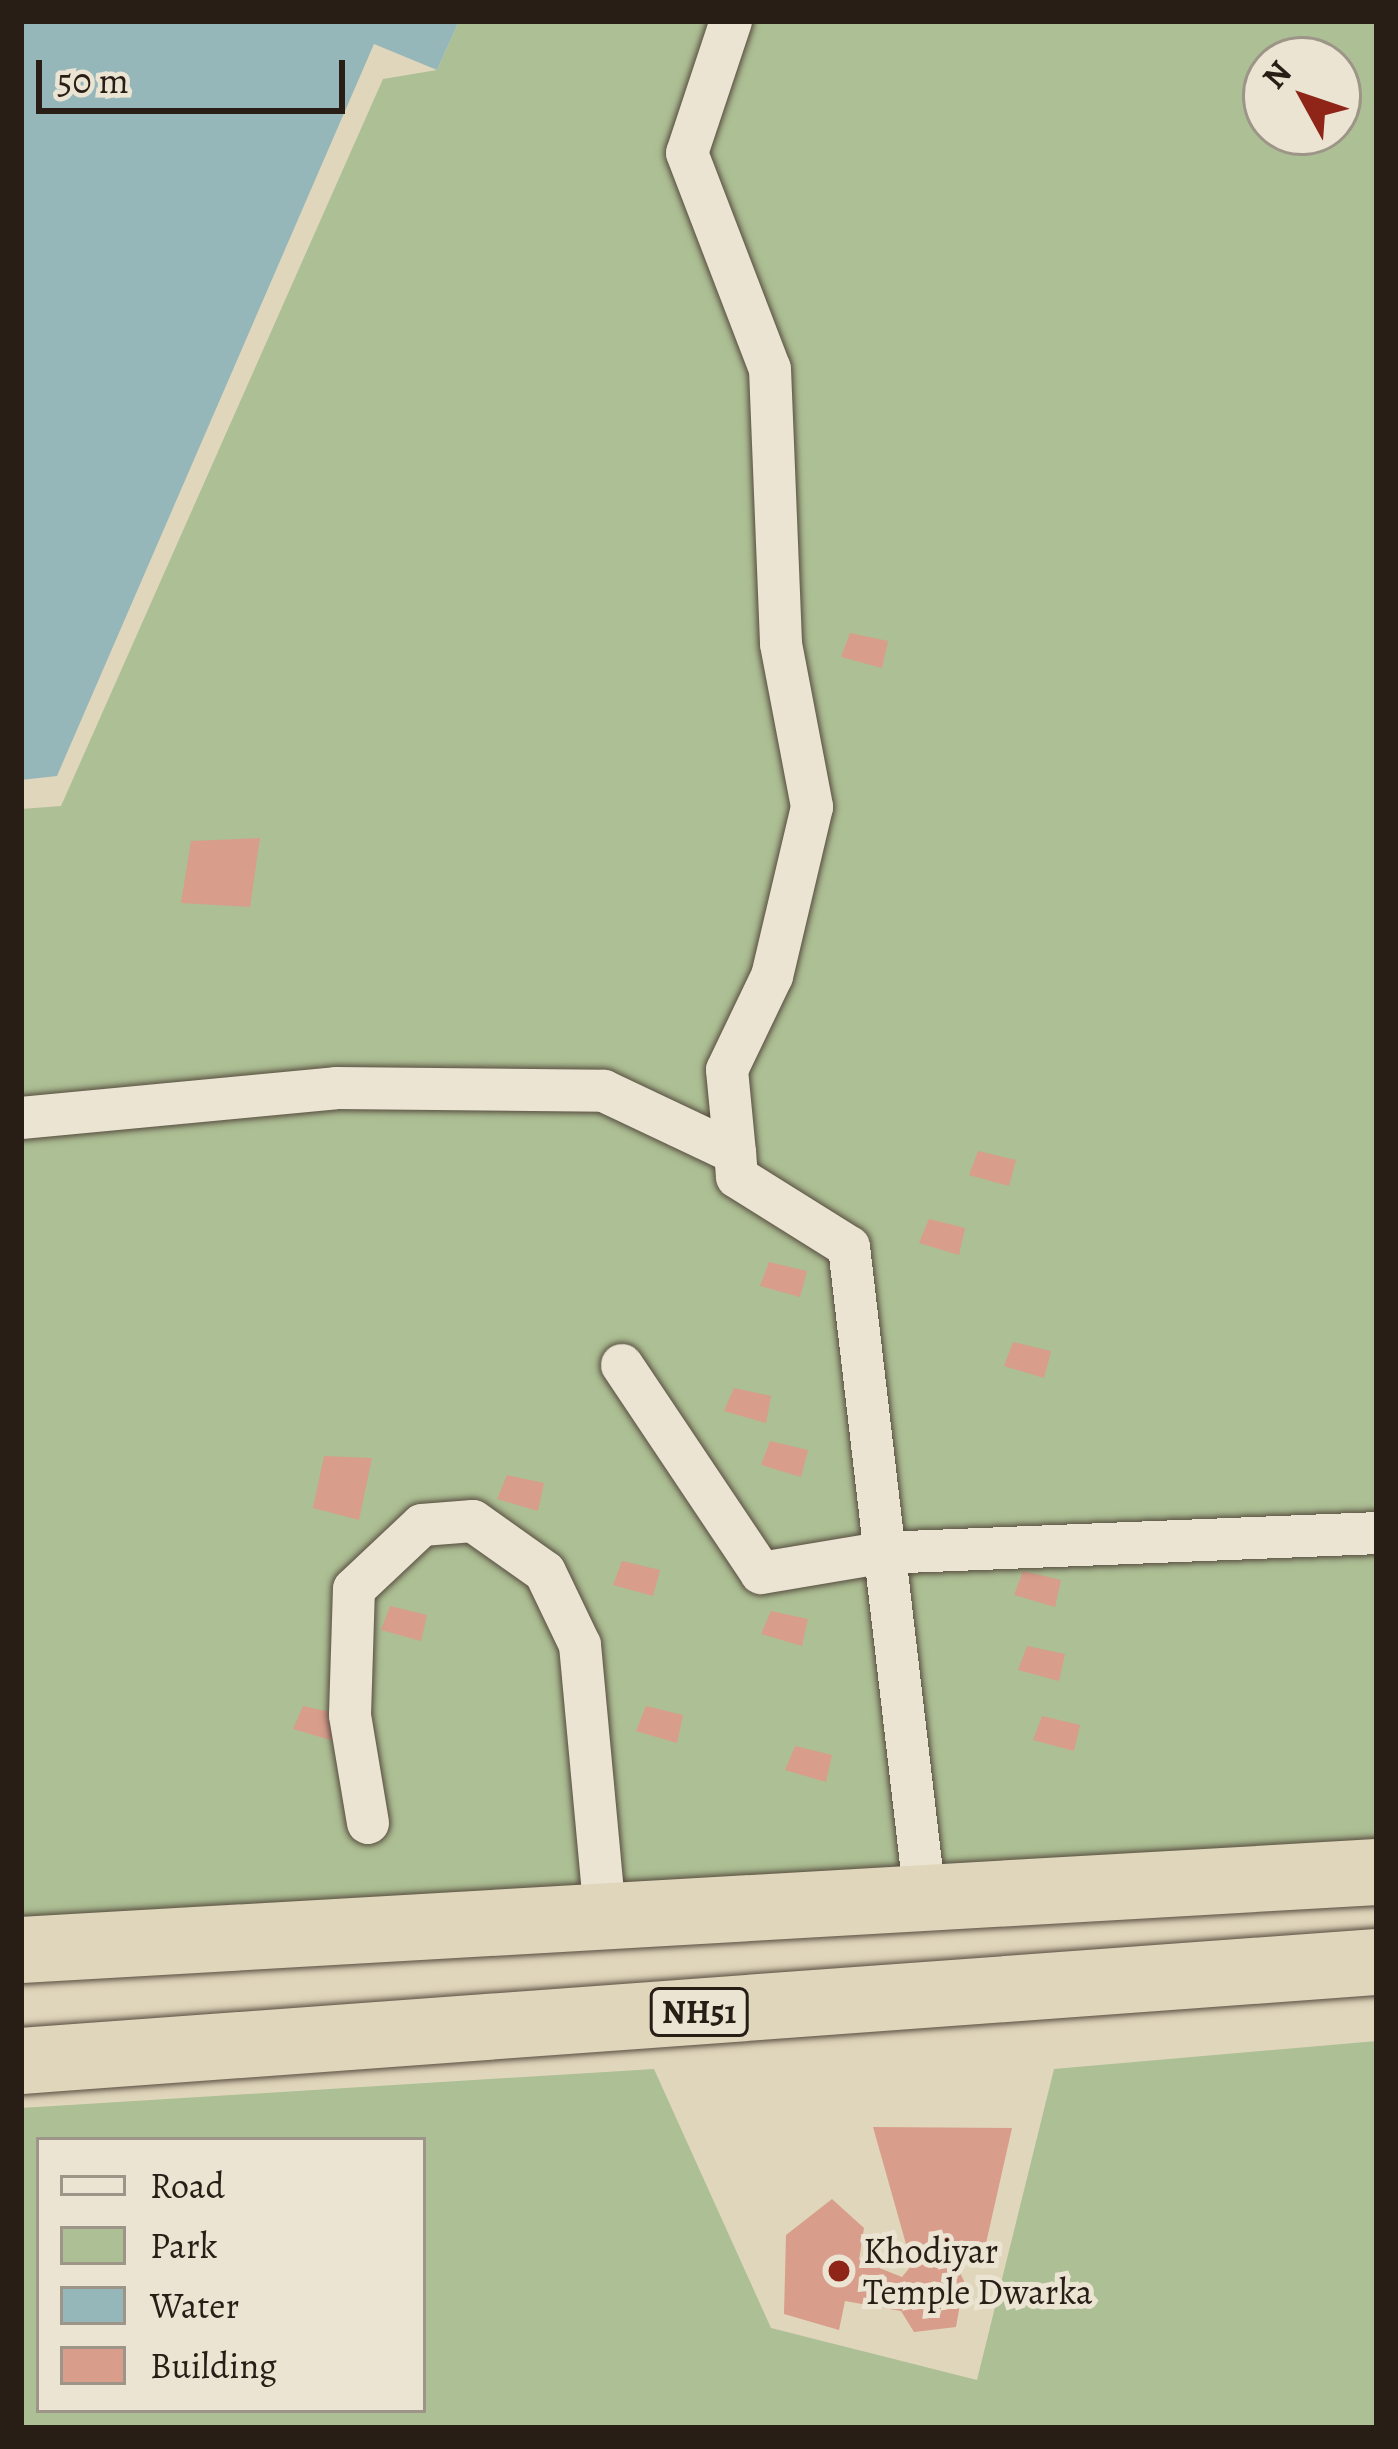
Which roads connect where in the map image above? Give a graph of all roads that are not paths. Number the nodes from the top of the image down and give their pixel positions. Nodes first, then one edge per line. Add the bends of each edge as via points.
1 (731, 21) edge
2 (21, 1118) edge
3 (734, 1154) junction
4 (622, 1365) dead end
5 (1377, 1533) edge
6 (881, 1553) junction
7 (368, 1823) dead end
8 (1377, 1872) edge
9 (925, 1898) junction
10 (605, 1916) junction
11 (21, 1950) edge
12 (1377, 1962) edge
13 (21, 2061) edge

1 - 3 street via 687,153 770,368 781,644 812,807 772,976 728,1070
2 - 3 street via 336,1088 604,1091
3 - 6 street via 737,1177 848,1247
4 - 6 street via 761,1573
5 - 6 street
6 - 9 street
7 - 10 street via 350,1715 354,1589 422,1526 473,1521 545,1572 580,1645
8 - 9 highway
9 - 10 highway
10 - 11 highway
12 - 13 highway, NH51

